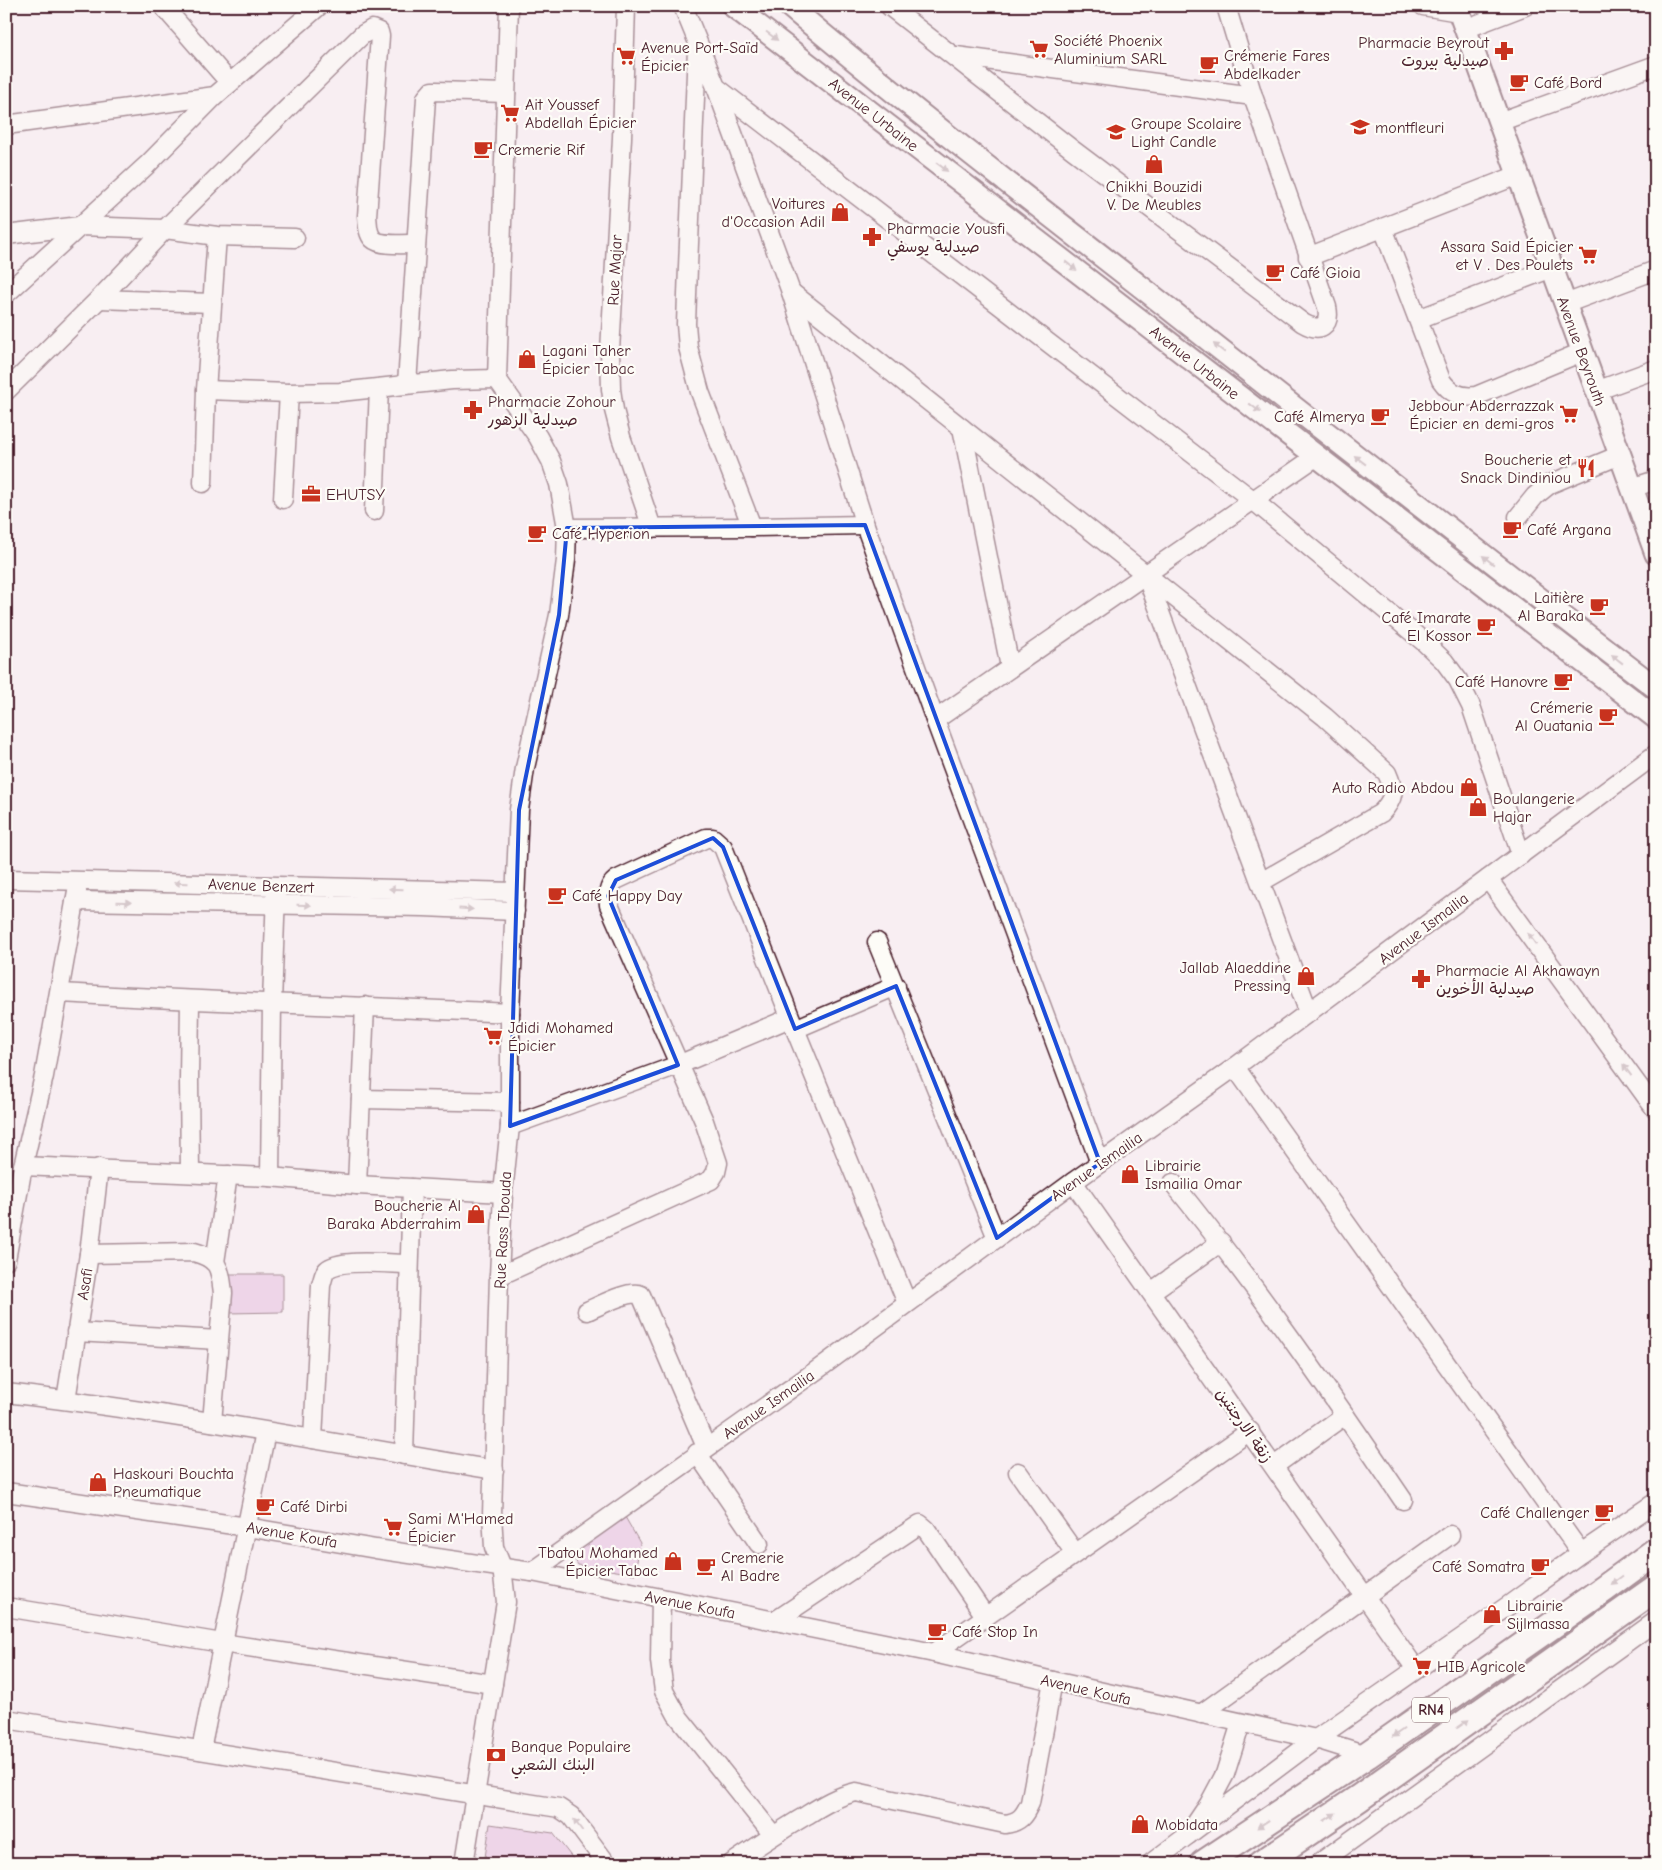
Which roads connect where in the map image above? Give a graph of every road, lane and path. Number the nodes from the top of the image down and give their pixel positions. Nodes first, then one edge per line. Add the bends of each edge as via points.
1 (163, 6) edge
2 (319, 6) edge
3 (509, 6) edge
4 (626, 6) edge
5 (683, 6) edge
6 (733, 6) edge
7 (789, 6) edge
8 (889, 6) edge
9 (1226, 6) edge
10 (1423, 6) edge
11 (1525, 6) edge
12 (1460, 16) edge
13 (697, 44) junction
14 (955, 56) junction
15 (1656, 65) edge
16 (230, 83) junction
17 (716, 87) junction
18 (506, 93) junction
19 (215, 96) junction
20 (1253, 96) junction
21 (1500, 122) junction
22 (6, 125) edge
23 (1518, 175) junction
24 (80, 226) junction
25 (1383, 228) junction
26 (165, 229) junction
27 (6, 235) edge
28 (217, 236) junction
29 (295, 238) dead end
30 (416, 244) junction
31 (1308, 257) junction
32 (1552, 268) junction
33 (1656, 270) edge
34 (791, 292) junction
35 (6, 294) edge
36 (99, 299) junction
37 (212, 303) junction
38 (1565, 304) junction
39 (1418, 319) junction
40 (1582, 352) junction
41 (1656, 370) edge
42 (497, 379) junction
43 (407, 384) junction
44 (379, 388) junction
45 (206, 390) junction
46 (6, 391) edge
47 (1596, 391) junction
48 (289, 393) junction
49 (962, 428) junction
50 (1620, 455) junction
51 (1317, 456) junction
52 (1656, 480) edge
53 (203, 483) dead end
54 (1632, 488) junction
55 (283, 499) dead end
56 (1254, 501) junction
57 (374, 511) dead end
58 (1518, 517) dead end
59 (865, 525) junction
60 (568, 528) junction
61 (652, 528) junction
62 (752, 528) junction
63 (1656, 554) edge
64 (1146, 575) junction
65 (1010, 667) junction
66 (1656, 688) edge
67 (1656, 718) edge
68 (935, 720) junction
69 (1656, 754) edge
70 (1521, 855) junction
71 (6, 879) edge
72 (79, 880) junction
73 (1488, 880) junction
74 (1261, 882) junction
75 (276, 885) junction
76 (515, 892) junction
77 (75, 901) junction
78 (275, 904) junction
79 (515, 911) junction
80 (877, 942) dead end
81 (896, 986) junction
82 (60, 994) junction
83 (190, 1001) junction
84 (272, 1003) junction
85 (365, 1006) junction
86 (510, 1013) junction
87 (1309, 1013) junction
88 (792, 1024) junction
89 (678, 1065) junction
90 (1235, 1068) junction
91 (361, 1098) junction
92 (510, 1102) junction
93 (1656, 1110) edge
94 (510, 1126) junction
95 (1100, 1163) junction
96 (23, 1166) junction
97 (99, 1168) junction
98 (190, 1173) junction
99 (228, 1175) junction
100 (270, 1177) junction
101 (1073, 1182) junction
102 (1173, 1183) dead end
103 (357, 1185) junction
104 (412, 1188) junction
105 (503, 1192) junction
106 (10, 1221) edge
107 (997, 1238) junction
108 (1221, 1242) junction
109 (89, 1254) junction
110 (6, 1260) edge
111 (215, 1262) junction
112 (409, 1264) junction
113 (499, 1276) junction
114 (1151, 1292) junction
115 (907, 1302) junction
116 (587, 1311) dead end
117 (76, 1332) junction
118 (219, 1340) junction
119 (6, 1393) edge
120 (66, 1400) junction
121 (1345, 1415) junction
122 (212, 1422) junction
123 (1250, 1431) junction
124 (266, 1432) junction
125 (313, 1439) junction
126 (701, 1450) junction
127 (404, 1455) junction
128 (1274, 1466) junction
129 (494, 1470) junction
130 (1018, 1472) dead end
131 (6, 1492) edge
132 (1403, 1500) dead end
133 (1656, 1502) edge
134 (247, 1527) junction
135 (1450, 1535) dead end
136 (759, 1544) dead end
137 (1656, 1551) edge
138 (1075, 1553) junction
139 (1581, 1553) junction
140 (502, 1567) junction
141 (532, 1572) junction
142 (1656, 1588) edge
143 (1365, 1596) junction
144 (661, 1598) junction
145 (6, 1607) edge
146 (985, 1616) junction
147 (775, 1621) junction
148 (1656, 1622) edge
149 (222, 1643) junction
150 (934, 1653) junction
151 (1416, 1669) junction
152 (1053, 1681) junction
153 (493, 1684) junction
154 (1201, 1714) junction
155 (6, 1718) edge
156 (1241, 1724) junction
157 (1316, 1739) junction
158 (201, 1750) junction
159 (1367, 1755) junction
160 (474, 1795) junction
161 (773, 1835) junction
162 (1188, 1835) junction
163 (464, 1864) edge
164 (607, 1864) edge
165 (731, 1864) edge
166 (1150, 1864) edge
167 (1203, 1864) edge
168 (1261, 1864) edge
169 (1318, 1864) edge

1 - 16 street
2 - 16 street
3 - 18 street
4 - 61 street, Rue Majar via 611,389 621,437
5 - 13 street
6 -> 51 street, Avenue Urbaine
66 -> 7 street, Avenue Urbaine via 1027,198
8 - 14 street
9 - 20 street
10 - 12 street
11 - 12 street
12 - 21 street, Avenue Beyrouth
13 - 17 street
13 - 62 street via 686,324 688,348 700,392
14 - 20 street
14 - 31 street via 1303,323 1321,327 1326,324 1328,314
15 - 21 street
16 - 19 street
17 - 34 street
17 - 56 street
18 - 30 street via 436,91 428,94
18 - 42 street
19 - 22 street
19 - 24 street via 147,165
20 - 31 street
21 - 23 street, Avenue Beyrouth
23 - 25 street
23 - 32 street, Avenue Beyrouth
24 - 26 street
24 - 27 street
24 - 35 street
25 - 31 street
25 - 39 street
26 - 28 street
26 - 30 street via 362,35 372,29 380,36 367,216 369,233 378,242
26 - 36 street
28 - 29 street
28 - 37 street
30 - 43 street
32 - 38 street, Avenue Beyrouth
32 - 39 street
33 - 38 street
34 - 49 street
34 - 59 street
36 - 37 street
36 - 46 street
37 - 45 street
38 - 40 street, Avenue Beyrouth
39 - 40 street via 1441,380 1460,396 1476,396
40 - 47 street, Avenue Beyrouth
41 - 47 street
42 - 43 street
42 - 60 street, Rue Rass Tbouda via 551,461
43 - 44 street
44 - 48 street
44 - 57 street
45 - 48 street
45 - 53 street
47 - 50 street, Avenue Beyrouth
48 - 55 street
49 - 64 street
49 - 65 street
50 - 54 street, Avenue Beyrouth
50 - 58 street via 1550,484
51 - 56 street
51 - 67 street, Avenue Urbaine
52 - 54 street
54 - 63 street, Avenue Beyrouth
56 - 64 street
56 - 70 street via 1444,661 1472,706
59 - 62 street
59 - 68 street
60 - 61 street
60 - 76 street, Rue Rass Tbouda via 559,615 525,768 519,810
61 - 62 street
64 - 65 street
64 - 74 street
64 - 74 street via 1326,717 1378,763 1392,784 1393,795 1381,813
65 - 68 street
68 - 95 street
69 - 70 street, Avenue Ismailia
70 - 73 street, Avenue Ismailia
71 - 72 street, Avenue Benzert
75 -> 72 street, Avenue Benzert
72 - 77 street
73 - 87 street, Avenue Ismailia
93 -> 73 street
74 - 87 street
76 -> 75 street, Avenue Benzert
75 - 78 street
76 - 79 street, Rue Rass Tbouda
77 -> 78 street, Avenue Benzert
77 - 82 street
78 -> 79 street, Avenue Benzert
78 - 84 street
79 - 86 street, Rue Rass Tbouda
80 - 81 street
81 - 88 street
81 - 107 street
82 - 83 street
82 - 96 street
83 - 84 street
83 - 98 street
84 - 85 street
84 - 100 street
85 - 86 street
85 - 91 street
86 - 92 street, Rue Rass Tbouda
87 - 90 street, Avenue Ismailia
88 - 89 street
88 - 89 street via 722,847 713,838 706,838 616,880 610,884 608,896 609,905
88 - 115 street
89 - 94 street
89 - 113 street via 704,1121 718,1163 711,1180
90 - 95 street, Avenue Ismailia
90 - 139 street
91 - 92 street
91 - 103 street
92 - 94 street, Rue Rass Tbouda
94 - 105 street, Rue Rass Tbouda
95 - 101 street, Avenue Ismailia
96 - 97 street
96 - 106 street
97 - 98 street
97 - 109 street, Asafi
98 - 99 street
99 - 100 street
99 - 111 street
100 - 103 street
101 - 107 street, Avenue Ismailia
101 - 114 street, زنقة الارجنتين
102 - 108 street
103 - 104 street
104 - 105 street
104 - 112 street
105 - 113 street, Rue Rass Tbouda
106 - 110 street
107 - 115 street, Avenue Ismailia
108 - 114 street
108 - 121 street
109 - 111 street via 194,1252
109 - 117 street, Asafi
111 - 118 street via 224,1293
112 - 125 street via 345,1264 332,1266 325,1272 321,1285
112 - 127 street
113 - 129 street, Rue Rass Tbouda
114 - 123 street, زنقة الارجنتين
115 - 126 street, Avenue Ismailia via 817,1370
116 - 126 street via 628,1294 641,1295
117 - 118 street
117 - 120 street, Asafi
118 - 122 street
119 - 120 street
120 - 122 street
121 - 128 street
121 - 132 street
122 - 124 street
123 - 128 street, زنقة الارجنتين
123 - 138 street
124 - 125 street
124 - 134 street
125 - 127 street
126 - 136 street
126 - 141 street, Avenue Ismailia
127 - 129 street
128 - 143 street, زنقة الارجنتين
129 - 140 street, Rue Rass Tbouda via 492,1534
130 - 138 street
131 - 134 street, Avenue Koufa
133 - 139 street
134 - 140 street, Avenue Koufa
134 - 149 street
135 - 143 street
137 -> 159 main road, RN4
138 - 146 street
139 - 151 street
140 - 141 street, Avenue Koufa
140 - 153 street, Rue Rass Tbouda via 506,1602
141 - 144 street, Avenue Koufa
168 -> 142 main road, RN4
143 - 151 street, زنقة الارجنتين
143 - 154 street
144 - 147 street, Avenue Koufa
144 - 161 street via 660,1661 664,1691 677,1715
145 - 149 street
146 - 147 street via 920,1524
146 - 150 street
147 - 150 street, Avenue Koufa
148 - 169 street
149 - 153 street
149 - 158 street
150 - 152 street, Avenue Koufa
151 - 157 street
152 - 154 street, Avenue Koufa
152 - 161 street via 1030,1803 1024,1816 1016,1823 1005,1824 856,1792 841,1795
153 - 160 street, Rue Rass Tbouda
154 - 156 street, Avenue Koufa
155 - 158 street
156 - 157 street, Avenue Koufa
156 - 162 street via 1226,1774
157 - 159 street, Avenue Koufa
157 - 162 street
158 - 160 street
159 -> 167 main road, RN4
160 - 163 street, Rue Rass Tbouda
164 -> 160 street via 572,1816 559,1808
161 - 165 street
162 - 166 street

